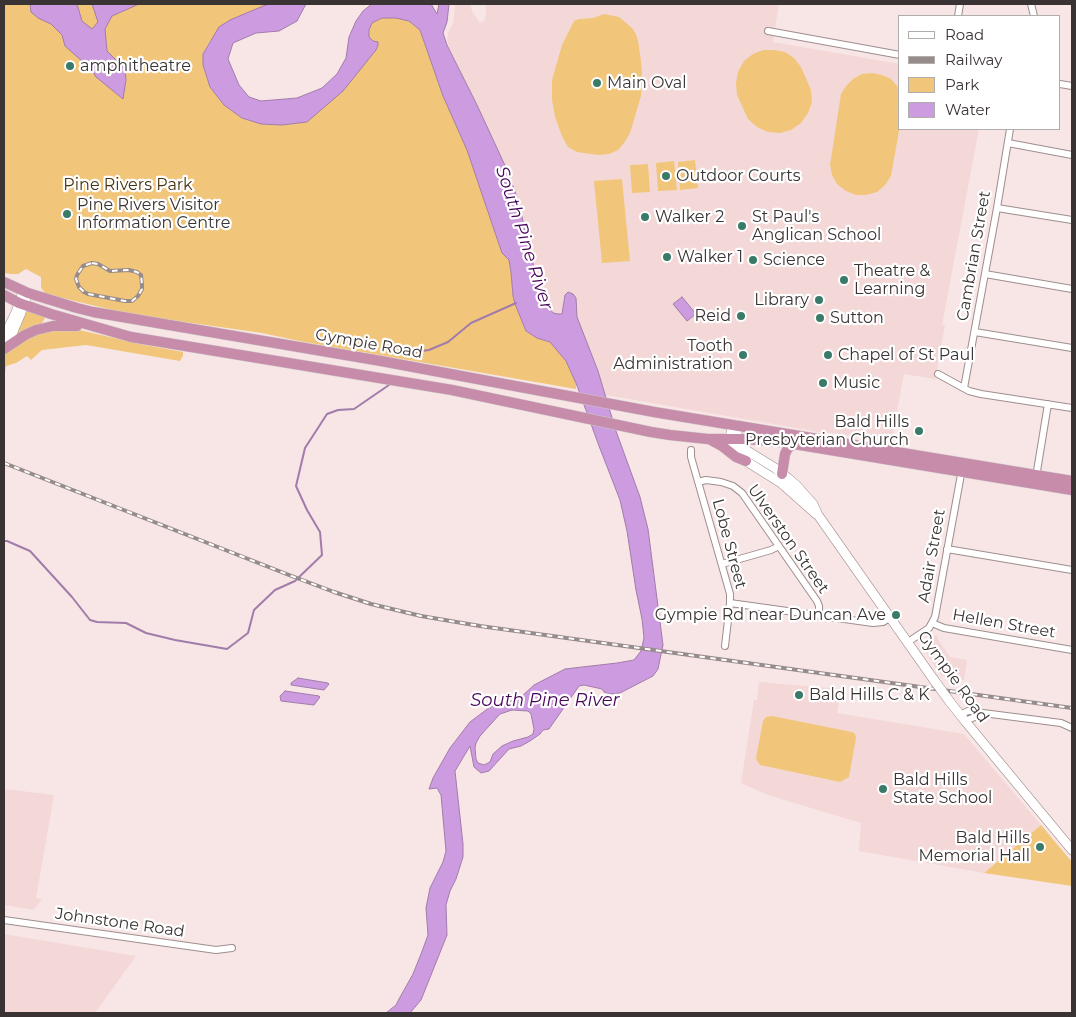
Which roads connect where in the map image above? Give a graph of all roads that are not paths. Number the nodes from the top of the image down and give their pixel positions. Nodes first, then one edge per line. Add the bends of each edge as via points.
1 (768, 31) dead end
2 (898, 55) edge
3 (1010, 130) edge
4 (1008, 143) junction
5 (1072, 155) edge
6 (997, 208) junction
7 (1072, 220) edge
8 (985, 274) junction
9 (4, 282) edge
10 (1072, 289) edge
11 (25, 292) junction
12 (4, 295) edge
13 (22, 304) junction
14 (89, 326) junction
15 (975, 332) junction
16 (4, 336) edge
17 (4, 348) edge
18 (1072, 348) edge
19 (938, 374) dead end
20 (964, 388) junction
21 (1048, 404) junction
22 (1072, 408) edge
23 (735, 425) junction
24 (708, 439) junction
25 (734, 439) junction
26 (794, 444) junction
27 (691, 450) dead end
28 (746, 461) junction
29 (962, 467) junction
30 (782, 474) junction
31 (1035, 479) junction
32 (1072, 481) edge
33 (698, 482) junction
34 (1072, 490) edge
35 (818, 515) junction
36 (779, 546) junction
37 (947, 549) junction
38 (722, 564) junction
39 (1072, 570) edge
40 (730, 603) junction
41 (819, 615) junction
42 (891, 617) junction
43 (932, 623) junction
44 (908, 642) junction
45 (725, 646) dead end
46 (1072, 650) edge
47 (962, 718) junction
48 (1072, 728) edge
49 (1072, 850) edge
50 (4, 920) edge
51 (232, 948) dead end

1 - 2 street
3 - 4 street, Cambrian Street
4 - 5 street
4 - 6 street, Cambrian Street
6 - 7 street
6 - 8 street, Cambrian Street
8 - 10 street
8 - 15 street, Cambrian Street
9 - 11 highway, Gympie Road
11 - 13 street
11 - 23 highway, Gympie Road via 92,312
12 - 13 highway, Gympie Road
13 - 14 highway, Gympie Road
13 - 16 street
13 - 17 street via 13,333
14 - 17 highway via 43,328
14 - 24 highway, Gympie Road via 150,341 452,390 670,436
15 - 18 street
15 - 20 street, Cambrian Street
19 - 20 street
20 - 21 street via 981,394
21 - 22 street
21 - 31 street
23 - 25 main road
23 - 29 highway, Gympie Road
24 - 25 highway, Gympie Road
24 - 28 highway
25 - 26 highway
25 - 28 main road, Gympie Road via 734,449
25 - 30 main road, Gympie Road
26 - 29 highway
26 - 30 highway via 785,454
27 - 33 street, Lobe Street
28 - 35 main road, Gympie Road via 781,483
29 - 31 highway
29 - 37 street, Adair Street
30 - 35 main road, Gympie Road via 808,497
31 - 32 highway
31 - 34 highway
33 - 36 street, Ulverston Street via 721,482 739,490
33 - 38 street, Lobe Street
35 - 42 main road, Gympie Road
36 - 38 street
36 - 41 street, Ulverston Street via 817,601
37 - 39 street
37 - 43 street, Adair Street
38 - 40 street, Lobe Street
40 - 41 street
40 - 45 street, Lobe Street
41 - 42 street via 876,623
42 - 44 main road, Gympie Road
43 - 44 street, Adair Street
43 - 46 street, Hellen Street via 944,628
44 - 47 main road, Gympie Road, bridge
47 - 48 street via 983,713 1061,723
47 - 49 main road, Gympie Road
50 - 51 street, Johnstone Road via 216,950

